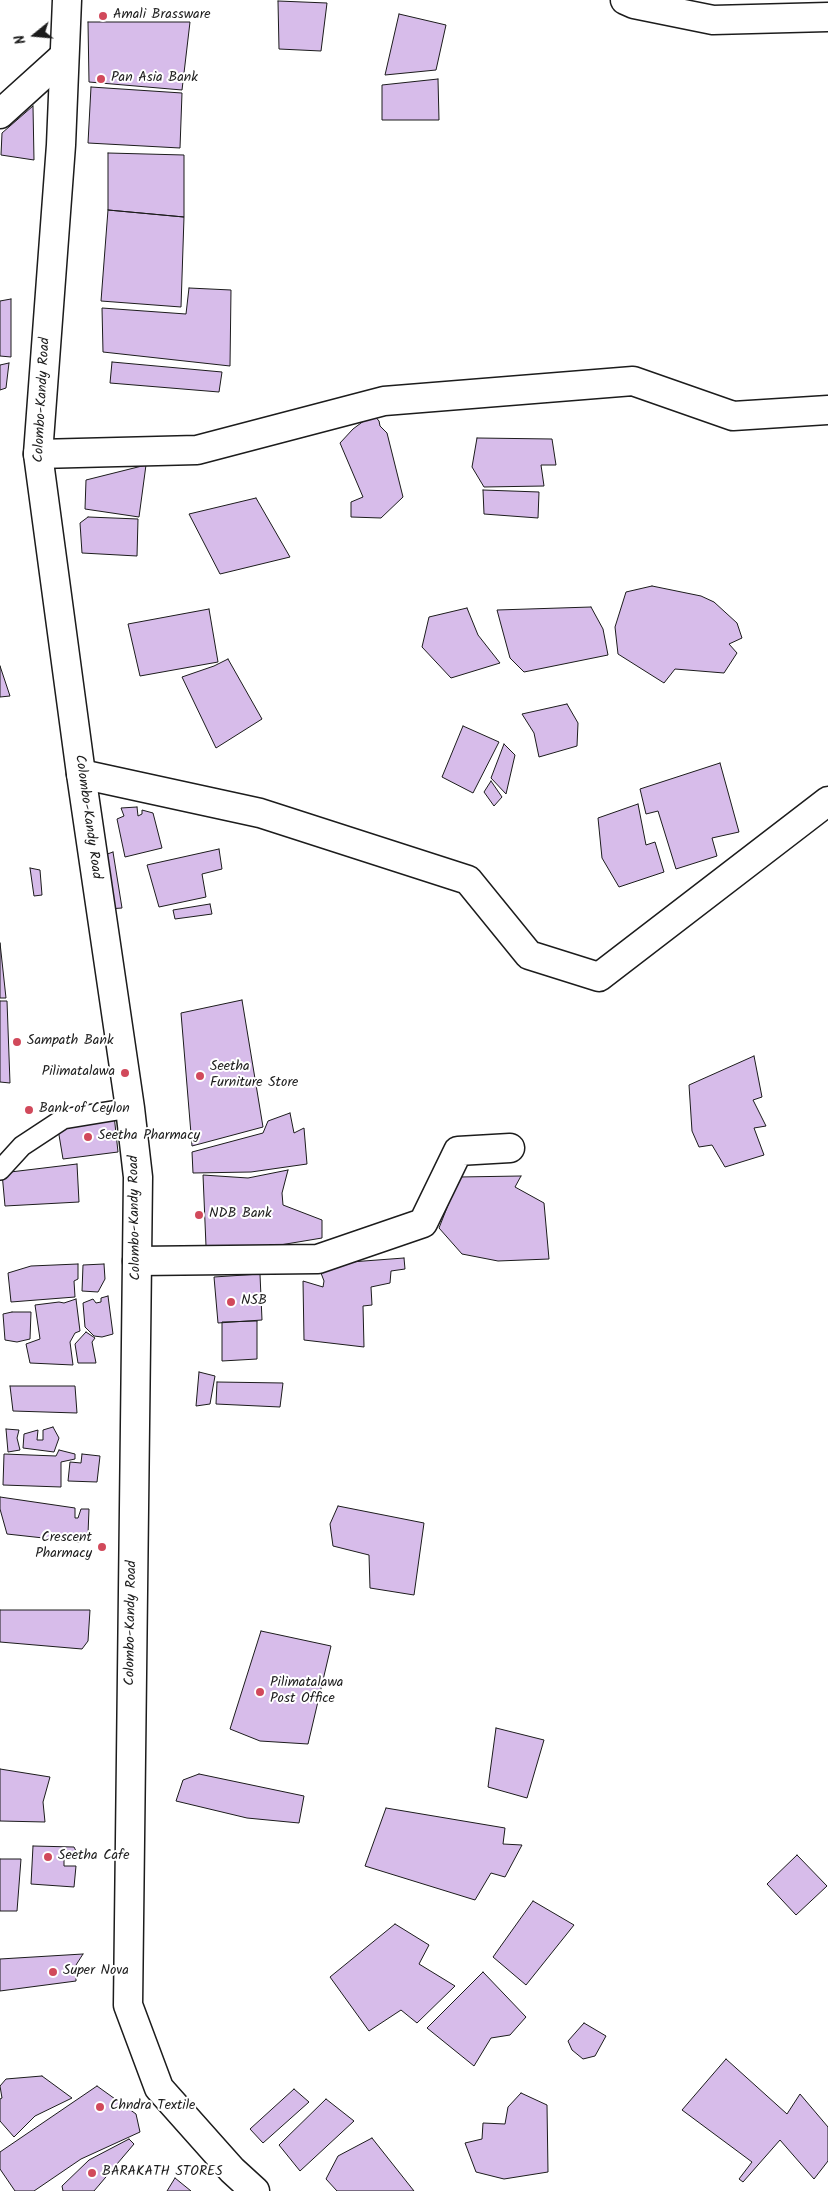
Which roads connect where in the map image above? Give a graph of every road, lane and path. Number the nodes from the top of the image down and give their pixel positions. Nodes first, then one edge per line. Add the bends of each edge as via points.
1 (67, 0) edge
2 (625, 0) edge
3 (828, 17) edge
4 (64, 56) junction
5 (0, 114) edge
6 (828, 410) edge
7 (38, 454) junction
8 (81, 774) junction
9 (828, 801) edge
10 (130, 1108) junction
11 (510, 1148) dead end
12 (0, 1170) edge
13 (137, 1261) junction
14 (255, 2191) edge

1 - 4 main road, Colombo-Kandy Road
2 - 3 main road via 713,20
4 - 5 main road
4 - 7 main road, Colombo-Kandy Road via 61,145
6 - 7 main road via 733,416 633,381 384,401 197,450
7 - 8 main road, Colombo-Kandy Road
8 - 9 main road via 260,813 468,880 529,954 599,977
8 - 10 main road, Colombo-Kandy Road
10 - 12 lane via 63,1119 22,1146
10 - 13 main road, Colombo-Kandy Road via 138,1177
11 - 13 main road via 458,1150 424,1223 318,1259
13 - 14 main road, Colombo-Kandy Road via 128,2005 159,2088 232,2170

